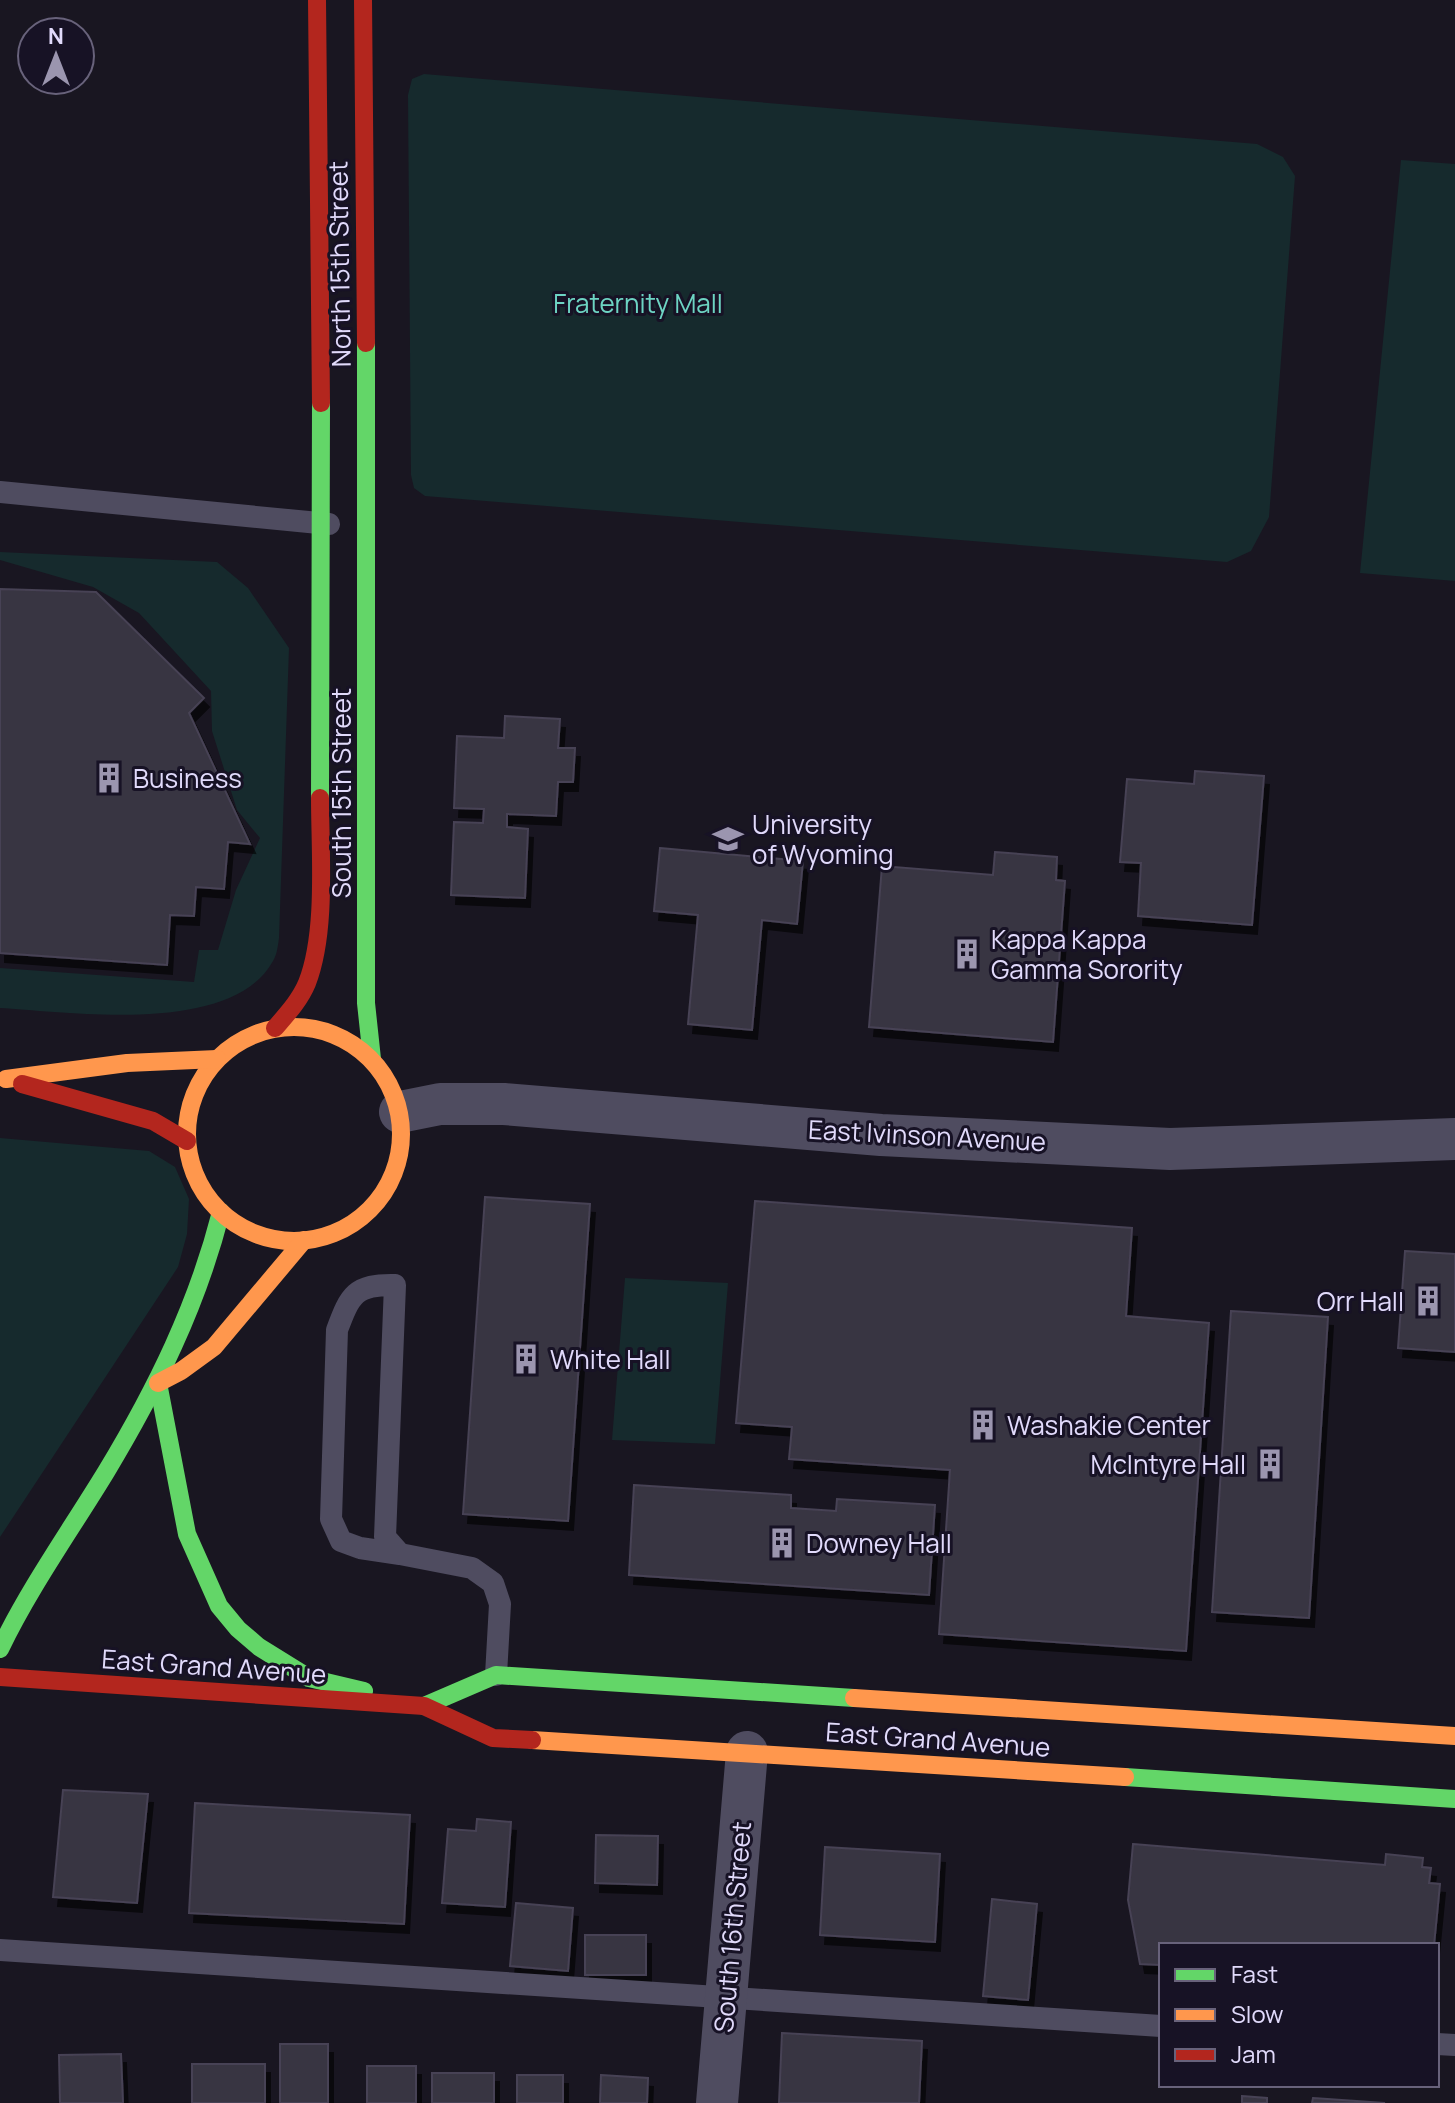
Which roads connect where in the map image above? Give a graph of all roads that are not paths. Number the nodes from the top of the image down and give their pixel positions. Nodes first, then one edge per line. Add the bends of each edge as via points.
1 (317, 0) edge
2 (363, 0) edge
3 (0, 492) edge
4 (322, 523) junction
5 (367, 527) junction
6 (275, 1028) junction
7 (217, 1059) junction
8 (372, 1059) junction
9 (3, 1078) edge
10 (400, 1112) junction
11 (1455, 1139) edge
12 (187, 1141) junction
13 (221, 1212) junction
14 (304, 1240) junction
15 (158, 1383) junction
16 (400, 1554) junction
17 (0, 1649) edge
18 (496, 1675) junction
19 (0, 1677) edge
20 (424, 1706) junction
21 (1455, 1736) edge
22 (747, 1752) junction
23 (1455, 1799) edge
24 (0, 1950) edge
25 (726, 1998) junction
26 (1159, 2026) edge
27 (717, 2103) edge

1 - 4 main road, North 15th Street
2 - 5 main road, North 15th Street
3 - 4 lane
4 - 5 lane
4 - 6 main road, South 15th Street via 319,927 311,978 297,1005
5 - 8 main road, South 15th Street via 366,1003
6 - 7 main road, South 15th Street via 238,1042
6 - 8 main road, South 15th Street via 338,1036
7 - 9 main road
7 - 12 main road, South 15th Street via 191,1103
8 - 10 main road, South 15th Street via 392,1088
9 - 12 main road via 151,1118
10 - 11 street, East Ivinson Avenue via 440,1104 504,1104 881,1135 1170,1149
10 - 14 main road, South 15th Street via 398,1163 373,1206 330,1235
12 - 13 main road, South 15th Street via 198,1180
13 - 14 main road, South 15th Street via 253,1233
13 - 15 main road via 205,1272
14 - 15 main road via 214,1347
15 - 17 main road
15 - 20 main road via 187,1534 219,1606 259,1647 309,1678
16 - 16 lane via 385,1537 395,1285 377,1285 358,1290 337,1330 331,1519 341,1541
16 - 18 lane via 472,1568 493,1583 500,1604
18 - 20 main road, East Grand Avenue
18 - 21 main road, East Grand Avenue
19 - 20 main road, East Grand Avenue
20 - 22 main road, East Grand Avenue via 493,1738
22 - 23 main road, East Grand Avenue
22 - 25 street, South 16th Street
24 - 25 lane
25 - 26 lane
25 - 27 street, South 16th Street

